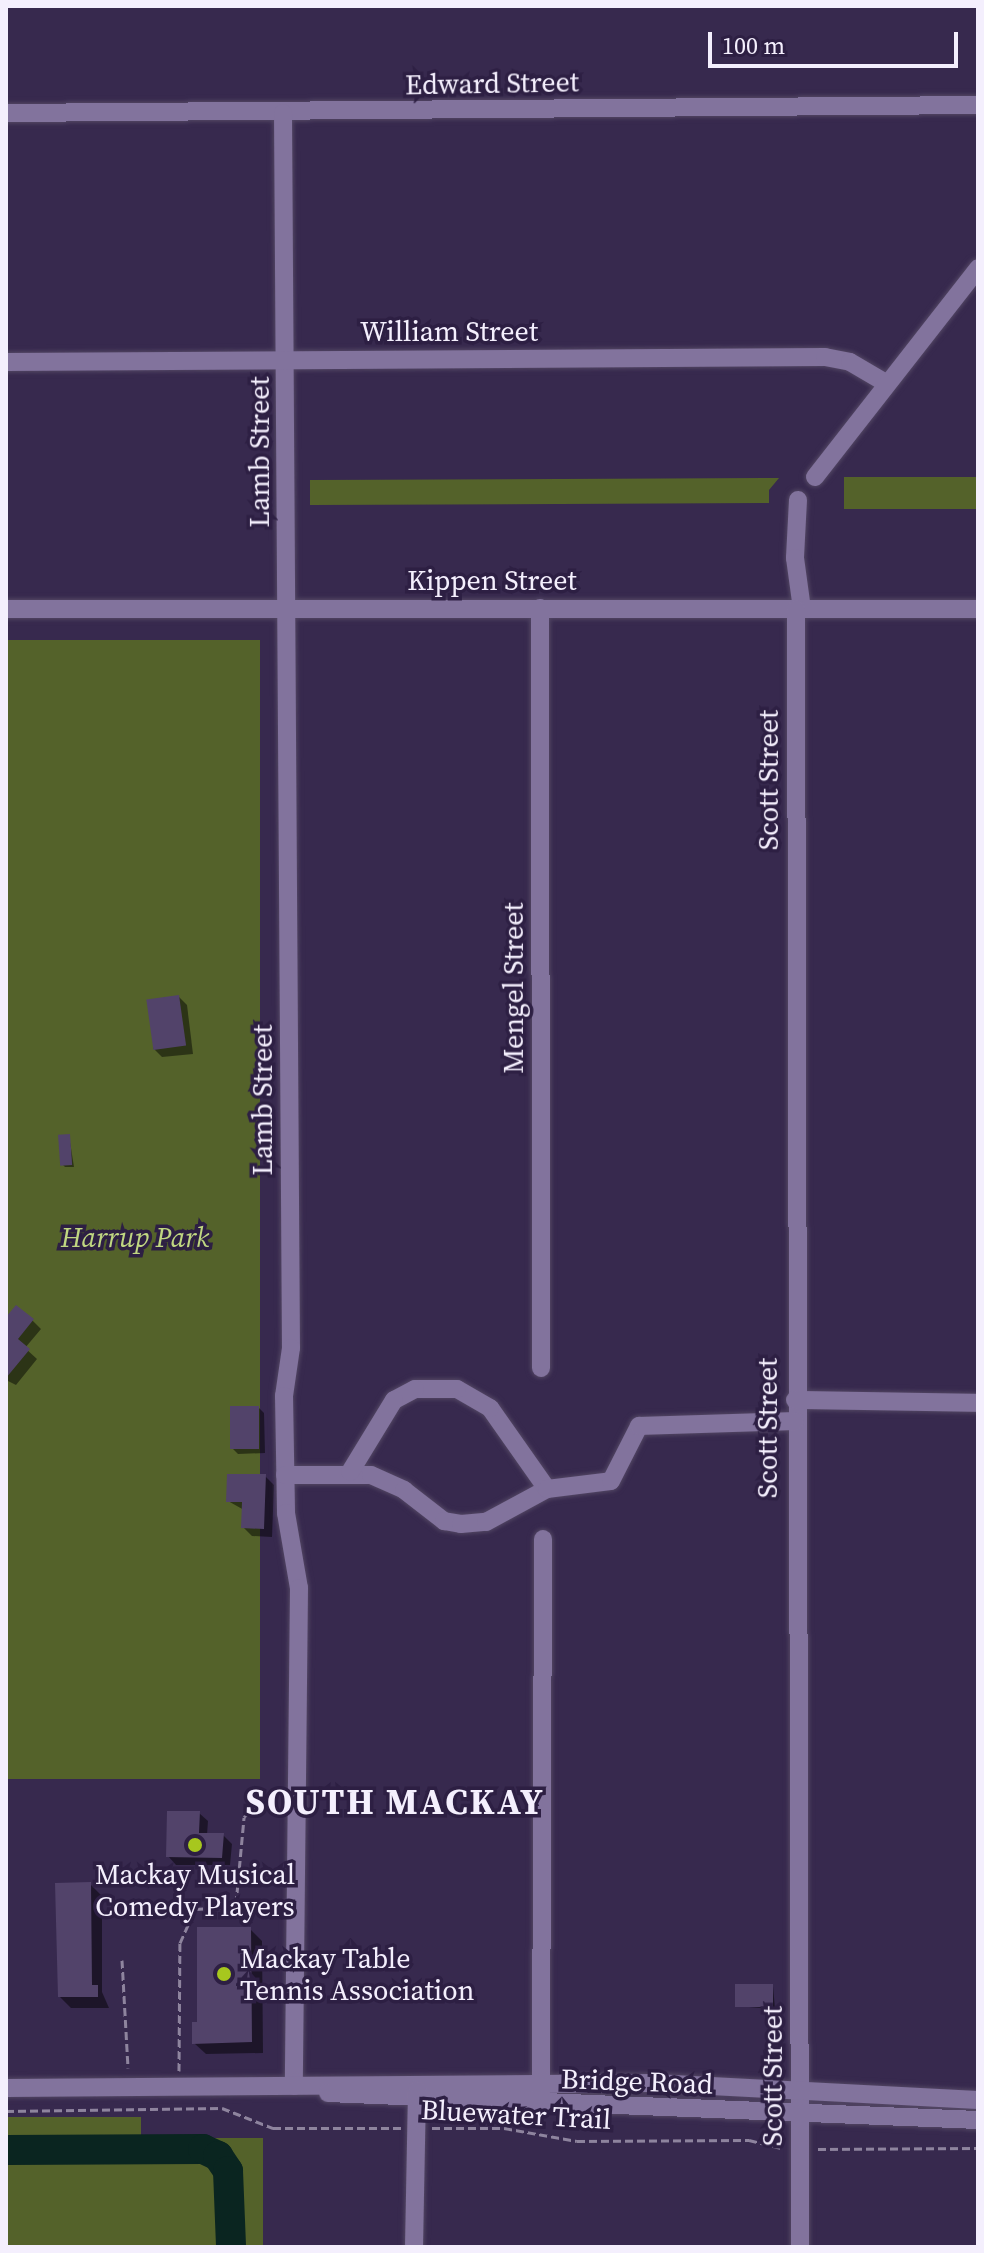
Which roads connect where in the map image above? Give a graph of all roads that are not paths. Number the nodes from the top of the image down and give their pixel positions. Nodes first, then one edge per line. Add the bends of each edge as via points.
1 (978, 105) edge
2 (6, 113) edge
3 (283, 113) junction
4 (978, 268) edge
5 (286, 361) junction
6 (6, 362) edge
7 (886, 383) junction
8 (815, 477) dead end
9 (798, 500) dead end
10 (540, 608) junction
11 (6, 609) edge
12 (288, 609) junction
13 (799, 609) junction
14 (978, 609) edge
15 (541, 1368) dead end
16 (795, 1400) junction
17 (978, 1403) edge
18 (795, 1421) junction
19 (350, 1472) junction
20 (285, 1475) junction
21 (547, 1489) junction
22 (543, 1539) dead end
23 (542, 2083) junction
24 (294, 2086) junction
25 (6, 2088) edge
26 (417, 2091) junction
27 (801, 2092) junction
28 (978, 2100) edge
29 (541, 2105) junction
30 (800, 2116) junction
31 (978, 2120) edge
32 (414, 2247) edge
33 (800, 2247) edge

1 - 3 street, Edward Street
2 - 3 street, Edward Street
3 - 5 street, Lamb Street
4 - 7 street
5 - 6 street, William Street
5 - 7 street, William Street via 825,357 850,362
5 - 12 street, Lamb Street
7 - 8 street
9 - 13 street, Scott Street
10 - 12 street, Kippen Street
10 - 13 street, Kippen Street
10 - 15 street, Mengel Street
11 - 12 street, Kippen Street
12 - 20 street, Lamb Street via 291,1348 284,1396
13 - 14 street, Kippen Street
13 - 16 street, Scott Street
16 - 17 street
16 - 18 street, Scott Street
18 - 21 street via 639,1426 611,1481
18 - 27 street, Scott Street
19 - 20 street
19 - 21 street via 386,1480 444,1521 461,1524 486,1522
19 - 21 street via 394,1400 415,1389 457,1389 490,1408
20 - 24 street, Lamb Street via 299,1588
22 - 23 street
23 - 26 street, Bridge Road
23 - 27 street, Bridge Road
23 - 29 street
24 - 25 street, Bridge Road
24 - 26 street, Bridge Road
26 - 29 street, Bridge Road
26 - 32 street
27 - 28 street, Bridge Road
27 - 30 street, Scott Street
29 - 30 street, Bridge Road
30 - 31 street, Bridge Road
30 - 33 street, Scott Street

